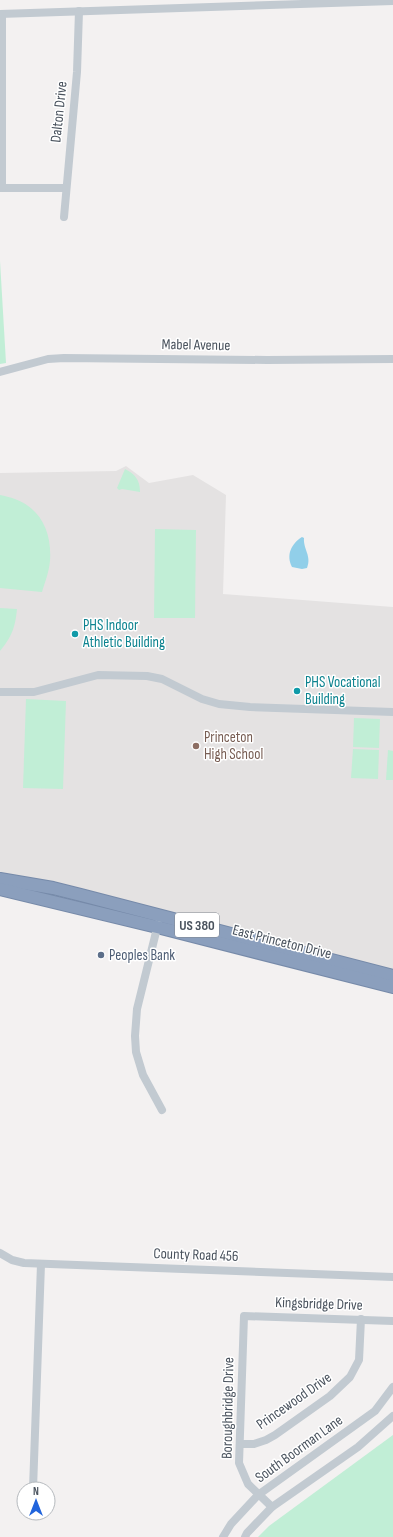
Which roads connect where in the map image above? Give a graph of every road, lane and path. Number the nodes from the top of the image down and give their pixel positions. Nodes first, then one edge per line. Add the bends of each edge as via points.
1 (393, 2) edge
2 (79, 10) junction
3 (1, 14) edge
4 (1, 188) edge
5 (66, 188) junction
6 (64, 217) dead end
7 (393, 359) edge
8 (0, 372) edge
9 (0, 692) edge
10 (393, 712) edge
11 (0, 879) edge
12 (54, 888) junction
13 (0, 889) edge
14 (51, 901) junction
15 (158, 921) junction
16 (393, 976) edge
17 (393, 988) edge
18 (162, 1110) dead end
19 (0, 1254) edge
20 (41, 1264) junction
21 (393, 1277) edge
22 (244, 1316) joint
23 (361, 1320) junction
24 (393, 1321) edge
25 (393, 1386) edge
26 (374, 1412) junction
27 (393, 1416) edge
28 (384, 1423) junction
29 (240, 1444) junction
30 (33, 1481) edge
31 (258, 1495) junction
32 (272, 1508) junction
33 (224, 1537) edge
34 (245, 1537) edge

1 - 2 street
2 - 3 street
2 - 5 street, Dalton Drive via 77,72
3 - 4 street
4 - 5 street
5 - 6 street, Dalton Drive
7 - 8 street, Mabel Avenue via 64,358 48,359
9 - 10 street via 34,692 98,675 141,675 162,679 202,699 219,704
11 - 12 highway, East Princeton Drive / US 380
12 - 14 highway
12 - 15 highway, East Princeton Drive / US 380
13 - 14 highway, East Princeton Drive / US 380
14 - 15 highway, East Princeton Drive / US 380
15 - 16 highway, East Princeton Drive / US 380
15 - 17 highway, East Princeton Drive / US 380
15 - 18 street via 137,1009 135,1036 136,1052 143,1076
19 - 20 street, County Road 456 via 12,1260
20 - 21 street, County Road 456
20 - 30 street
22 - 23 street, Kingsbridge Drive
22 - 29 street, Boroughbridge Drive
23 - 24 street, Kingsbridge Drive
23 - 29 street, Princewood Drive via 359,1360 350,1377 330,1396 275,1435 254,1444
25 - 26 street, South Boorman Lane
26 - 28 street
26 - 31 street, South Boorman Lane
27 - 28 street
28 - 32 street via 358,1447
29 - 31 street, Boroughbridge Drive via 239,1463 248,1484
31 - 32 street, Boroughbridge Drive
31 - 33 street, South Boorman Lane via 231,1524
32 - 34 street

